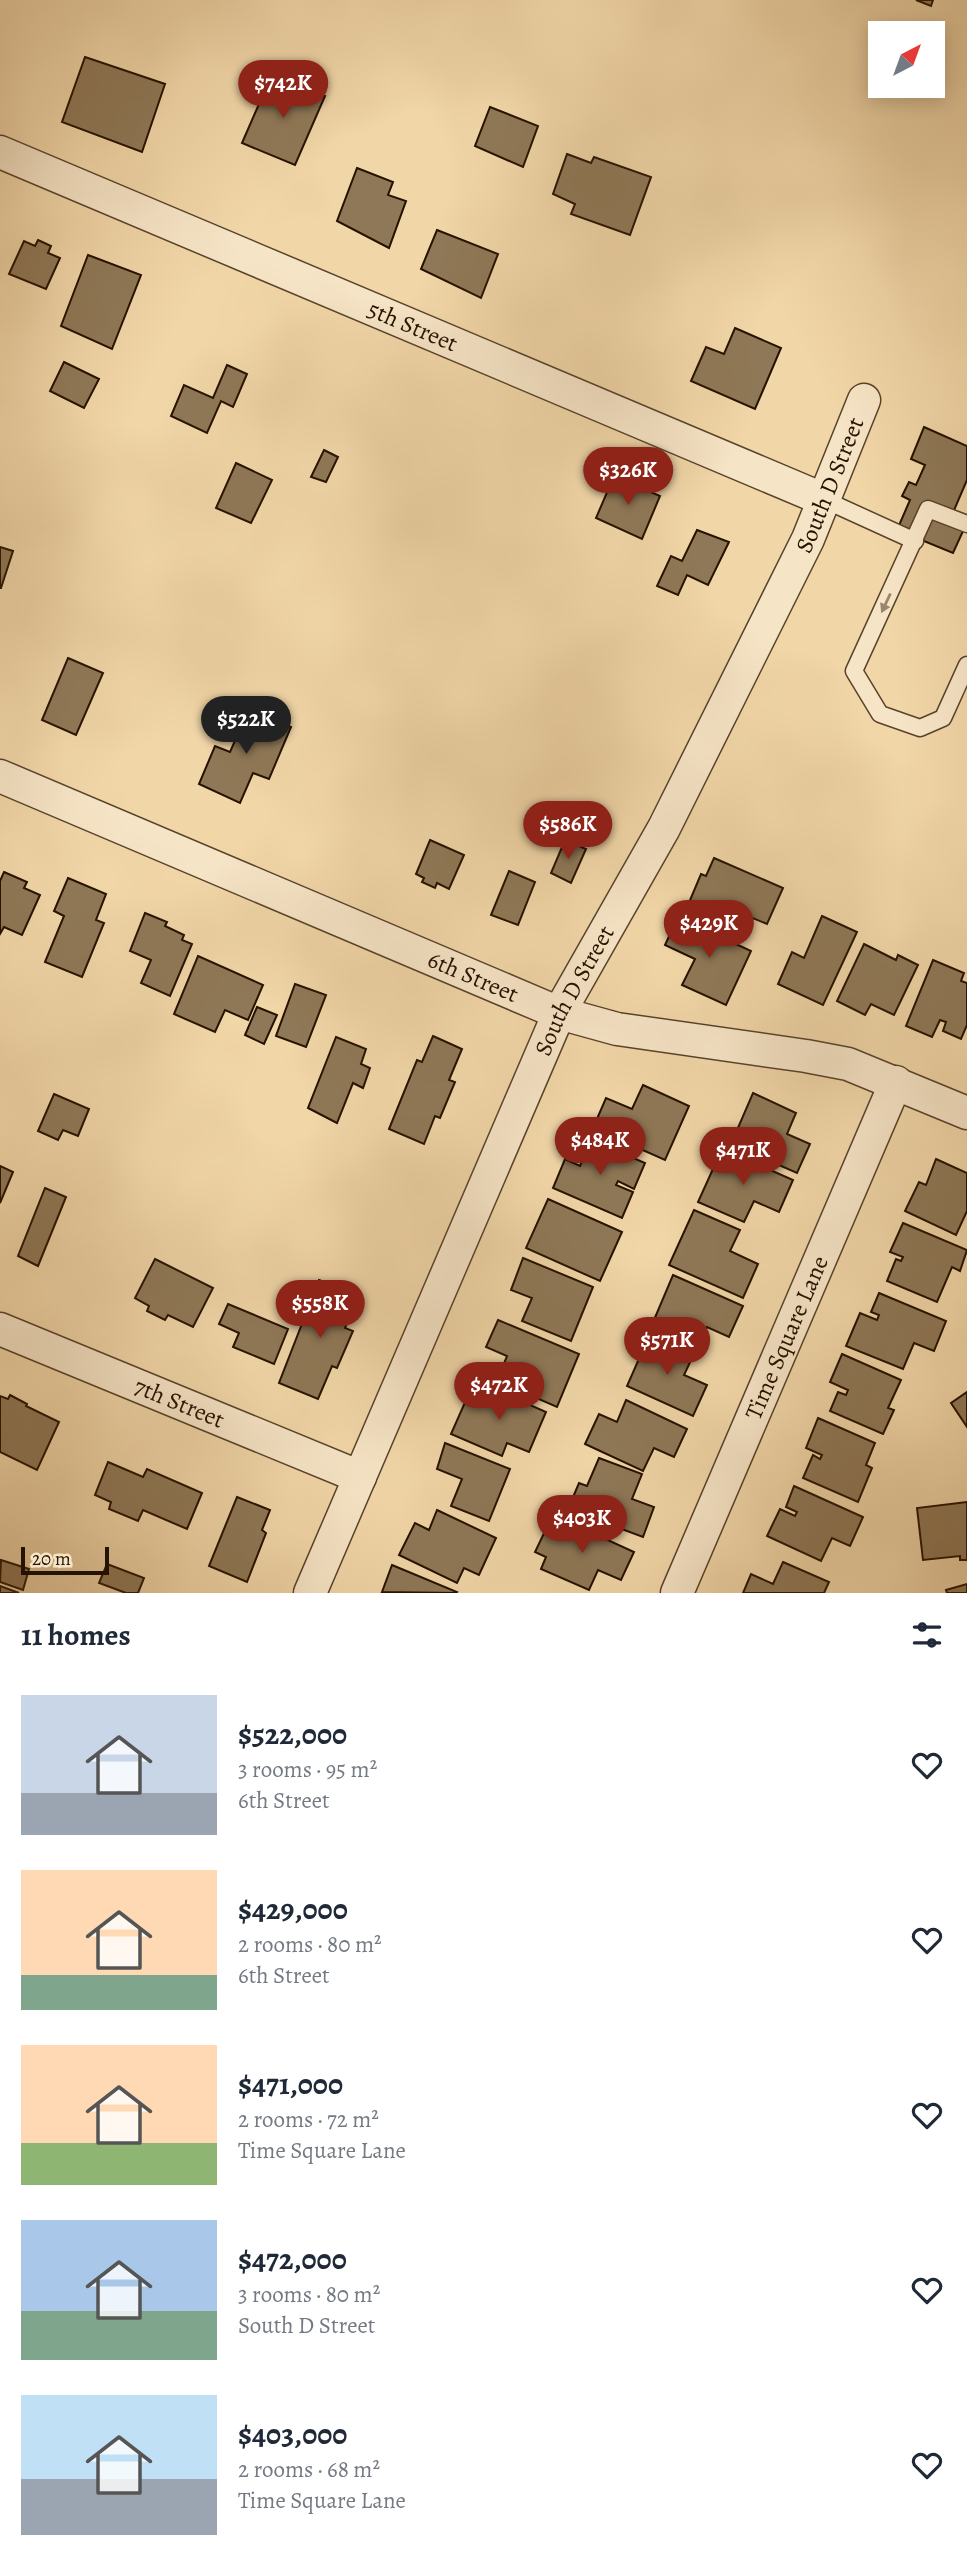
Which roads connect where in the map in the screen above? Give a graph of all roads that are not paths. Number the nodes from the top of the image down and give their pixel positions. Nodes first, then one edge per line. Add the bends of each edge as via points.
1 (0, 152) edge
2 (864, 400) dead end
3 (825, 500) junction
4 (967, 524) edge
5 (915, 541) junction
6 (967, 665) edge
7 (0, 776) edge
8 (559, 1013) junction
9 (896, 1082) junction
10 (967, 1112) edge
11 (0, 1329) edge
12 (360, 1476) junction
13 (310, 1593) edge
14 (677, 1593) edge

1 - 3 street, 5th Street
2 - 3 street, South D Street
3 - 5 lane
3 - 8 street, South D Street via 664,828
4 - 5 lane via 928,509
5 -> 6 lane via 854,671 880,714 920,728 943,718
7 - 8 street, 6th Street
8 - 9 street, 6th Street via 617,1029 848,1064
8 - 12 street, South D Street
9 - 10 street, 6th Street
9 - 14 street, Time Square Lane
11 - 12 street, 7th Street
12 - 13 street, South D Street

